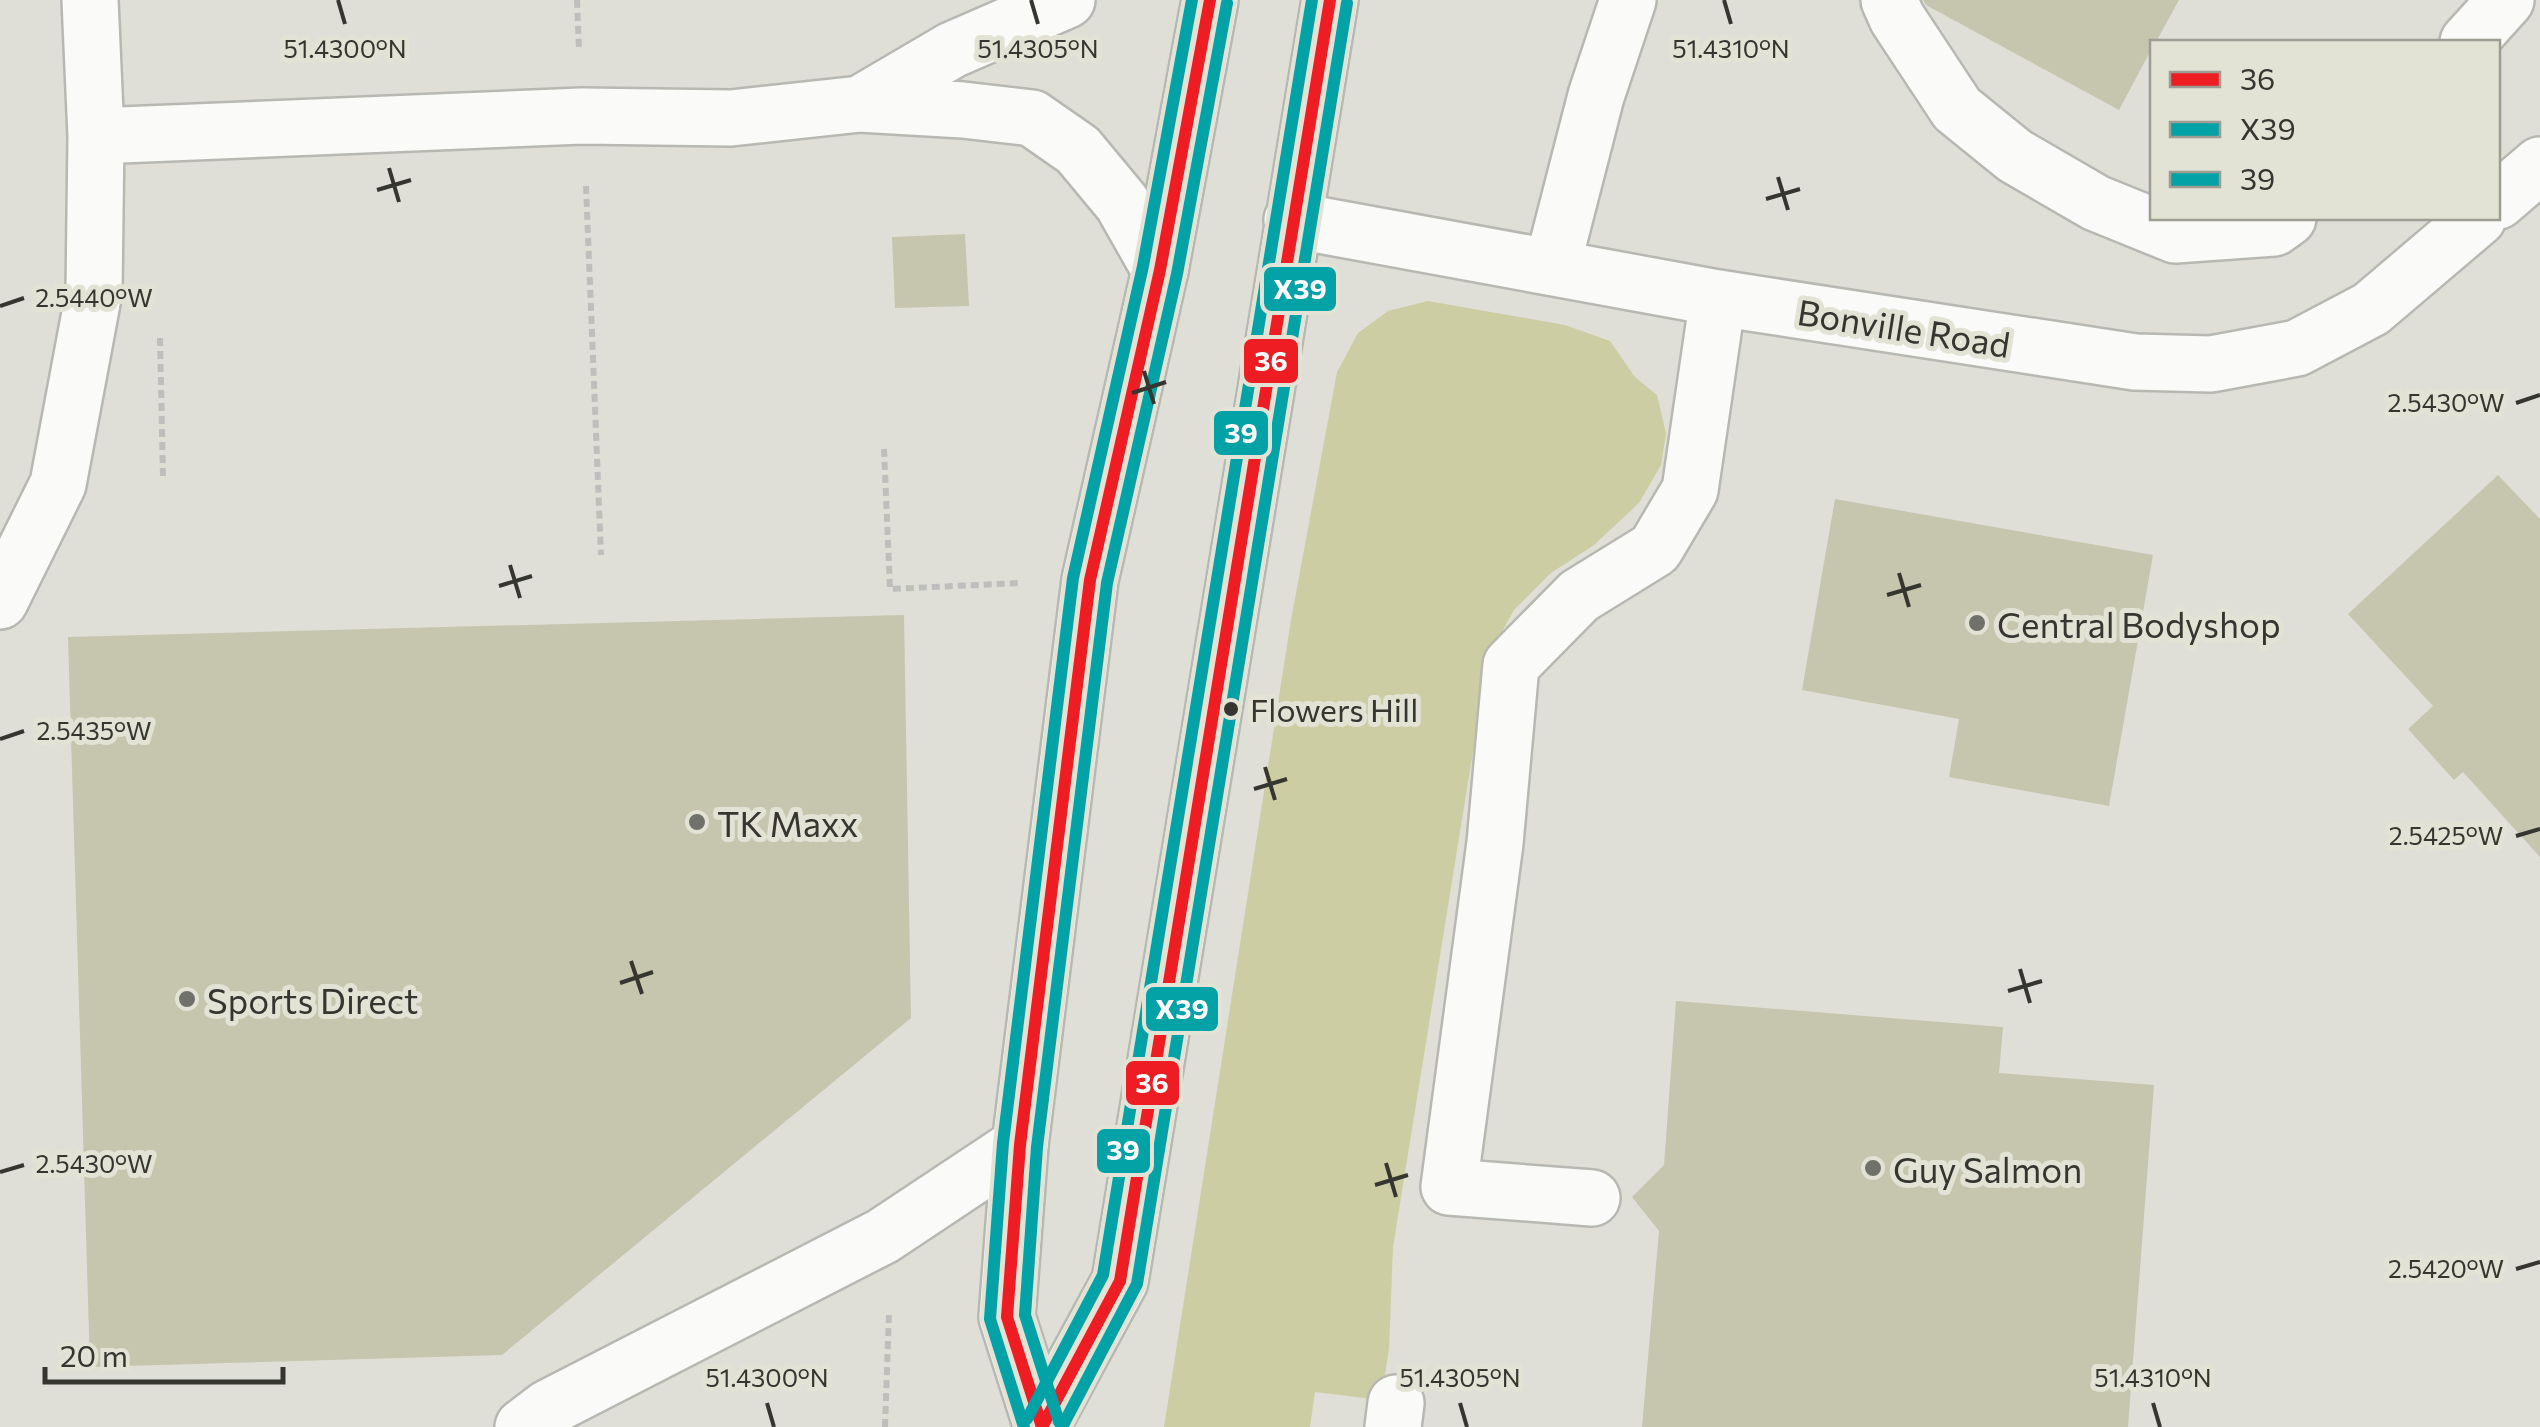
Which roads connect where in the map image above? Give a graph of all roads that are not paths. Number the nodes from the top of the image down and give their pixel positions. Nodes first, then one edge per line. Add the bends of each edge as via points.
1 (90, 0) edge
2 (1067, 0) edge
3 (1210, 0) edge
4 (1330, 0) edge
5 (1628, 0) edge
6 (1889, 0) edge
7 (2506, 0) edge
8 (2470, 40) edge
9 (860, 104) junction
10 (96, 136) junction
11 (2540, 165) edge
12 (2500, 199) edge
13 (1292, 220) junction
14 (2285, 220) edge
15 (2476, 220) edge
16 (1552, 267) junction
17 (1160, 270) junction
18 (1718, 298) junction
19 (0, 601) edge
20 (1020, 1145) junction
21 (1592, 1198) dead end
22 (1038, 1426) edge
23 (523, 1427) edge

1 - 10 main road
2 - 9 main road via 952,50
3 - 17 main road
4 - 13 main road
5 - 16 main road
6 - 14 main road via 1957,109 2015,156 2096,203 2175,235 2274,228
7 - 8 main road
9 - 10 main road via 731,118 582,116
9 - 17 main road via 1032,118 1089,163 1122,203
10 - 19 main road via 94,292 58,484
11 - 12 main road
13 - 16 main road, Bonville Road
13 - 22 main road via 1120,1281
15 - 18 main road, Bonville Road via 2371,309 2297,348 2210,364 2135,362
16 - 18 main road, Bonville Road
17 - 20 main road via 1090,580
18 - 21 main road via 1690,490 1654,549 1579,596 1511,665 1495,843 1449,1187
20 - 22 main road via 1006,1318
20 - 23 main road via 883,1236 548,1408

